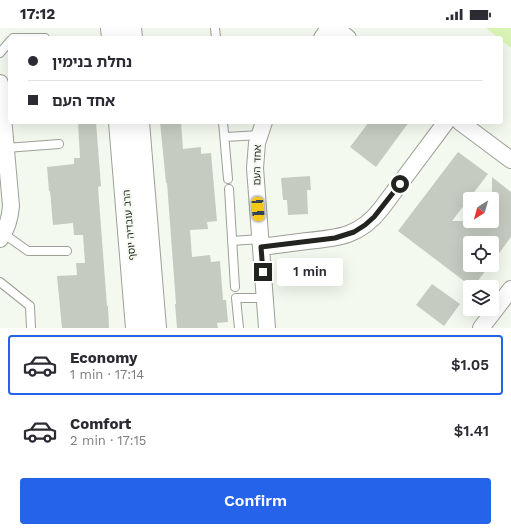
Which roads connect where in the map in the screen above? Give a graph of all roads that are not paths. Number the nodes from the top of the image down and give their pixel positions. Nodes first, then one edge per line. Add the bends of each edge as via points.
1 (335, 28) edge
2 (345, 36) edge
3 (8, 43) edge
4 (0, 53) edge
5 (0, 84) edge
6 (120, 124) edge
7 (138, 124) edge
8 (223, 124) edge
9 (445, 124) edge
10 (463, 124) edge
11 (261, 129) edge
12 (224, 137) junction
13 (59, 144) dead end
14 (6, 148) junction
15 (511, 160) edge
16 (228, 179) dead end
17 (229, 189) dead end
18 (2, 236) edge
19 (232, 241) junction
20 (260, 243) junction
21 (67, 251) dead end
22 (0, 282) edge
23 (236, 287) dead end
24 (511, 289) edge
25 (265, 298) junction
26 (31, 328) edge
27 (137, 328) edge
28 (155, 328) edge
29 (239, 328) edge
30 (267, 328) edge
31 (481, 328) edge

1 - 2 street
3 - 4 lane
5 - 14 street
6 - 27 street, הרב עובדיה יוסף
7 - 28 street, הרב עובדיה יוסף
8 - 12 lane
9 - 20 street via 381,209 360,228 335,238
10 - 15 street
11 - 12 lane
11 - 20 street, אחד העם via 255,168
12 - 16 lane
13 - 14 lane
14 - 18 street via 11,206 9,221
17 - 19 lane
18 - 21 lane via 28,251
19 - 20 lane
19 - 23 lane
20 - 25 street, אחד העם
22 - 26 lane via 30,306
24 - 31 street
25 - 29 lane via 236,298
25 - 30 street, אחד העם

